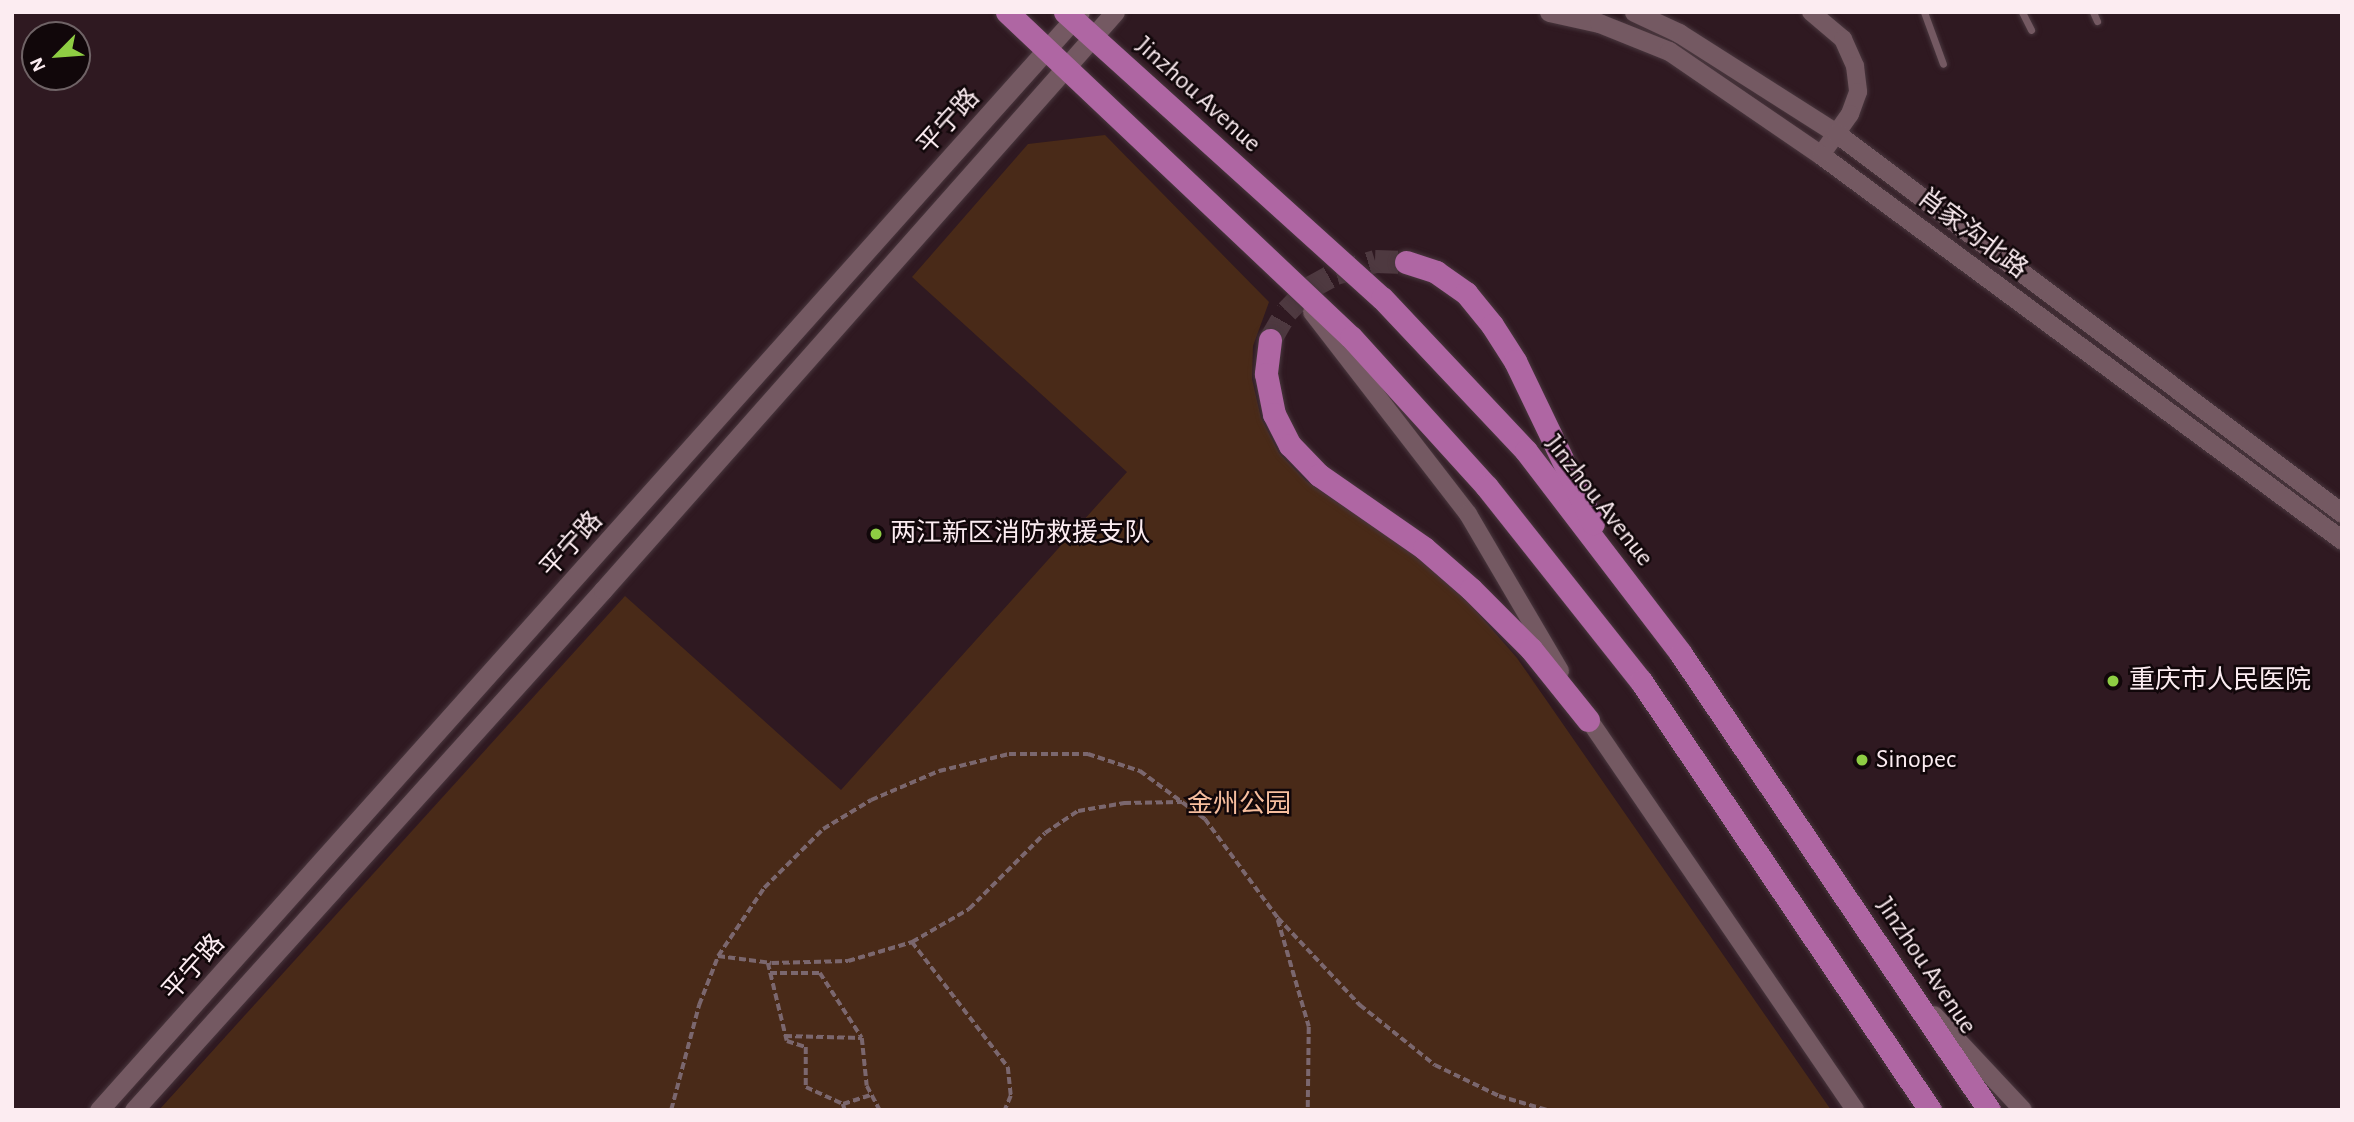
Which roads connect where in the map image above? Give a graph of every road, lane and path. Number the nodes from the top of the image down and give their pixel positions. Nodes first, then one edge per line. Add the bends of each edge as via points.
1 (1007, 12) edge
2 (1115, 12) edge
3 (1549, 12) edge
4 (1634, 12) edge
5 (1811, 12) edge
6 (1924, 12) edge
7 (2022, 12) edge
8 (2093, 12) edge
9 (1073, 15) edge
10 (2097, 21) dead end
11 (2031, 30) dead end
12 (1092, 37) junction
13 (1049, 50) junction
14 (1943, 64) dead end
15 (1067, 67) junction
16 (1836, 133) junction
17 (1821, 155) junction
18 (1406, 262) tunnel mouth
19 (1276, 266) junction
20 (1270, 340) tunnel mouth
21 (2342, 513) edge
22 (2342, 540) edge
23 (1614, 567) junction
24 (1588, 720) junction
25 (1182, 802) junction
26 (1278, 918) junction
27 (912, 942) junction
28 (718, 956) junction
29 (768, 963) junction
30 (770, 973) junction
31 (1899, 977) junction
32 (785, 1036) junction
33 (862, 1038) junction
34 (872, 1095) junction
35 (842, 1104) junction
36 (1307, 1108) edge
37 (99, 1110) edge
38 (134, 1110) edge
39 (671, 1110) edge
40 (845, 1110) edge
41 (880, 1110) edge
42 (1005, 1110) edge
43 (1547, 1110) edge
44 (1855, 1110) edge
45 (1930, 1110) edge
46 (1989, 1110) edge
47 (2023, 1110) edge

1 - 13 main road
2 - 12 main road, 平宁路
3 - 17 main road, 肖家沟北路 via 1599,23 1669,51
4 - 16 main road, 肖家沟北路 via 1679,33
5 - 16 street via 1843,39 1855,66 1858,92
6 - 14 lane
7 - 11 lane
8 - 10 lane
9 - 12 main road, Jinzhou Avenue
9 - 13 main road, 平宁路
12 - 15 main road, 平宁路
12 - 23 main road, Jinzhou Avenue via 1382,298 1526,450
13 - 15 main road
13 - 37 main road, 平宁路
15 - 19 main road
15 - 38 main road, 平宁路
16 - 17 street
16 - 21 main road, 肖家沟北路
17 - 22 main road, 肖家沟北路
18 - 23 main road via 1436,272 1466,293 1492,325 1515,361
19 - 24 street via 1468,514
19 - 45 main road via 1351,337 1487,487 1641,681
20 - 24 main road via 1266,374 1274,414 1290,445 1319,475 1424,548 1471,589 1531,649
23 - 31 main road, Jinzhou Avenue via 1681,654
24 - 44 street
25 - 26 path via 1205,819
25 - 27 path via 1124,803 1078,811 1045,833 969,909
25 - 28 path via 1140,771 1088,754 1009,754 940,771 871,800 823,829 764,888
26 - 36 path via 1309,1027
26 - 43 path via 1360,1005 1435,1065 1499,1096
27 - 29 path via 848,961
27 - 42 path via 1008,1068 1011,1097
28 - 29 path
28 - 39 path via 699,1005
29 - 30 path
30 - 32 path
30 - 33 path via 820,973
31 - 46 main road, Jinzhou Avenue
31 - 47 street
32 - 33 path
32 - 35 path via 787,1041 806,1047 806,1087
33 - 34 path
34 - 35 path
34 - 41 path
35 - 40 path

